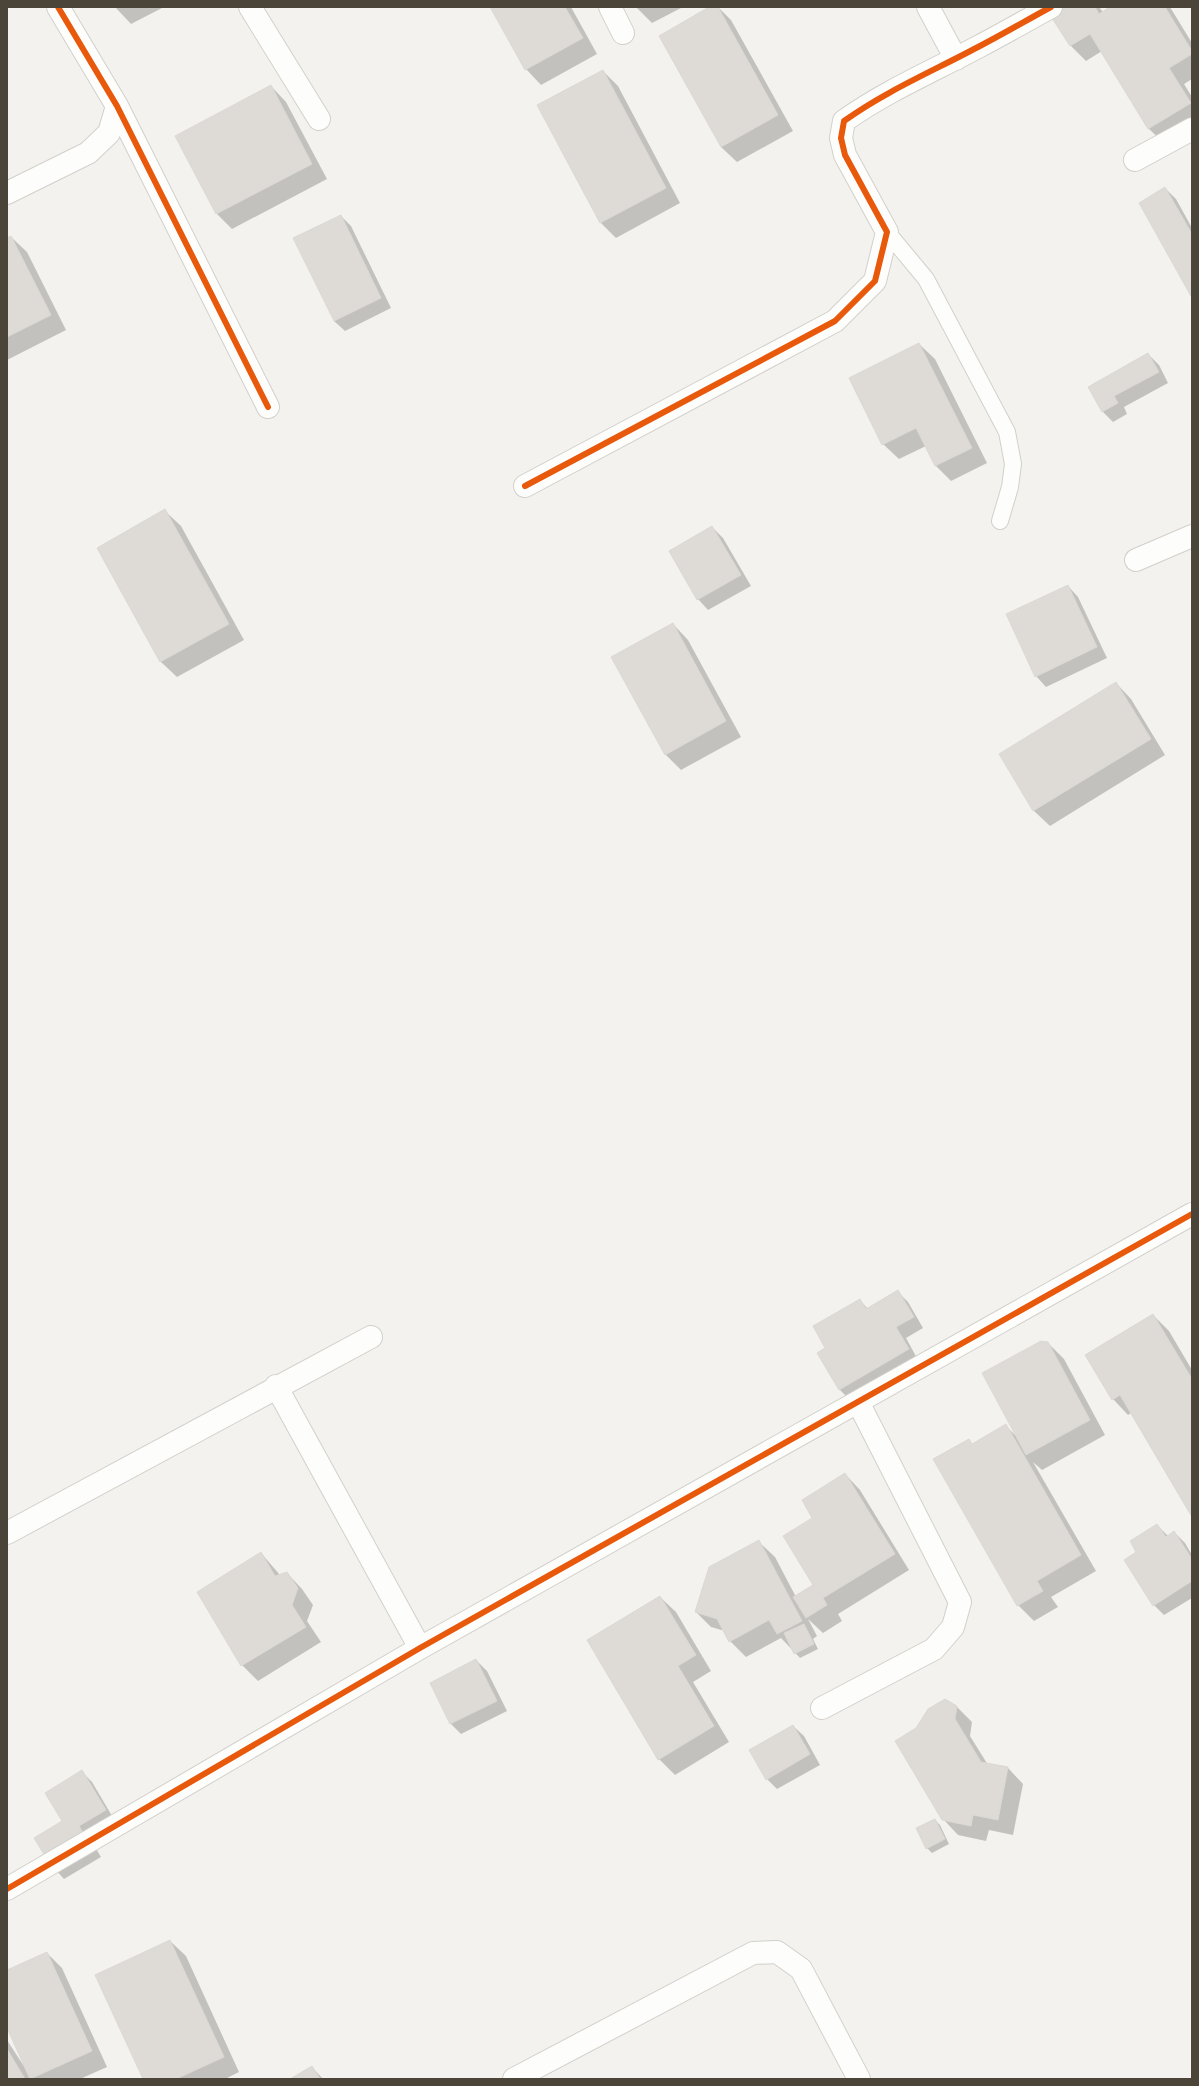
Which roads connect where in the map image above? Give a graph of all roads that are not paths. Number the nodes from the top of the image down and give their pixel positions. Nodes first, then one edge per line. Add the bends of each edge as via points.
1 (58, 7) edge
2 (250, 7) edge
3 (610, 7) edge
4 (928, 7) edge
5 (1051, 7) edge
6 (623, 33) dead end
7 (956, 58) junction
8 (117, 106) junction
9 (319, 118) dead end
10 (1192, 129) edge
11 (1135, 160) dead end
12 (7, 193) edge
13 (887, 232) junction
14 (268, 407) dead end
15 (525, 486) dead end
16 (1000, 521) dead end
17 (1192, 536) edge
18 (1136, 560) dead end
19 (1192, 1214) edge
20 (371, 1337) dead end
21 (276, 1386) junction
22 (858, 1402) junction
23 (7, 1533) edge
24 (420, 1648) junction
25 (822, 1708) dead end
26 (7, 1889) edge
27 (514, 2079) edge
28 (859, 2079) edge

1 - 8 street
2 - 9 street
3 - 6 street
4 - 7 street
5 - 7 street
7 - 13 street via 866,105 844,121 841,138 845,155
8 - 12 street via 108,133 88,154
8 - 14 street
10 - 11 street
13 - 15 street via 875,281 835,320
13 - 16 lane via 926,279 1006,432 1013,464 1010,487
17 - 18 street
19 - 22 street
20 - 21 street
21 - 23 street
21 - 24 street
22 - 24 street
22 - 25 street via 960,1602 953,1627 934,1649
24 - 26 street
27 - 28 street via 753,1953 777,1952 802,1969

